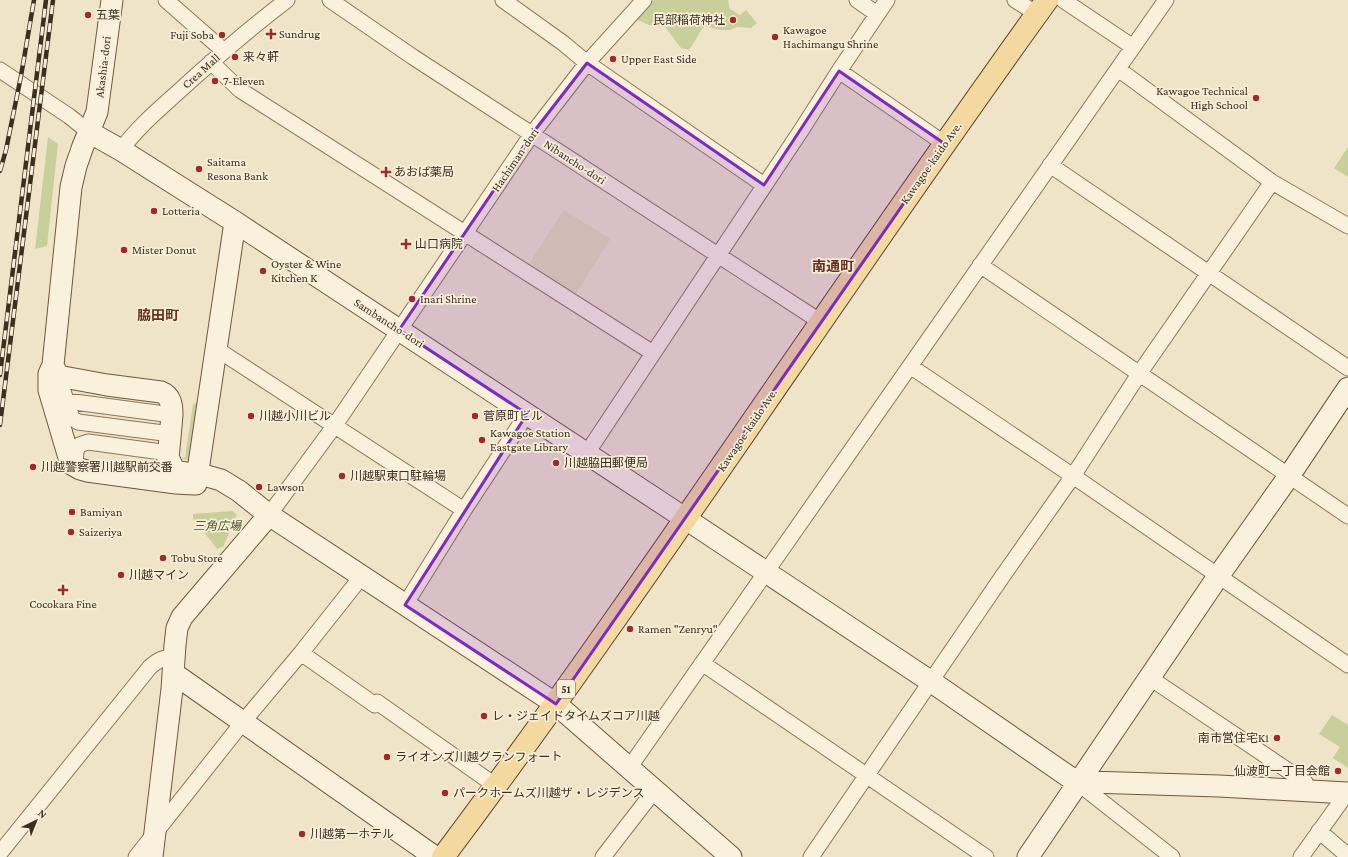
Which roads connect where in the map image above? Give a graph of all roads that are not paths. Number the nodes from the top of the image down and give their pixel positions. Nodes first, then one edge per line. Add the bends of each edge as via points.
1 (112, 0) edge
2 (166, 0) edge
3 (287, 0) edge
4 (330, 0) edge
5 (503, 0) edge
6 (644, 0) edge
7 (857, 0) edge
8 (888, 0) edge
9 (1015, 0) edge
10 (1063, 0) edge
11 (1166, 0) edge
12 (269, 5) edge
13 (1042, 7) edge
14 (877, 14) junction
15 (1133, 47) junction
16 (224, 51) junction
17 (211, 62) junction
18 (587, 63) junction
19 (1118, 69) junction
20 (0, 70) edge
21 (839, 71) junction
22 (89, 132) junction
23 (532, 134) junction
24 (945, 144) junction
25 (122, 150) junction
26 (1050, 164) junction
27 (1272, 182) junction
28 (764, 185) junction
29 (234, 222) junction
30 (1348, 226) edge
31 (465, 233) junction
32 (718, 255) junction
33 (980, 265) junction
34 (1210, 272) junction
35 (821, 322) junction
36 (399, 330) junction
37 (215, 348) junction
38 (653, 352) junction
39 (910, 366) junction
40 (1348, 368) edge
41 (56, 370) junction
42 (1139, 374) junction
43 (1348, 388) edge
44 (67, 401) junction
45 (527, 414) junction
46 (336, 425) junction
47 (170, 440) junction
48 (587, 454) junction
49 (75, 466) junction
50 (1073, 476) junction
51 (1289, 476) junction
52 (197, 479) junction
53 (148, 480) junction
54 (464, 510) junction
55 (269, 515) junction
56 (1348, 516) edge
57 (686, 519) junction
58 (766, 571) junction
59 (1219, 575) junction
60 (362, 576) junction
61 (405, 605) junction
62 (301, 653) junction
63 (702, 663) junction
64 (173, 665) junction
65 (1348, 665) edge
66 (1150, 678) junction
67 (931, 682) junction
68 (556, 704) junction
69 (243, 722) junction
70 (629, 768) junction
71 (867, 776) junction
72 (1078, 783) junction
73 (496, 786) junction
74 (654, 791) junction
75 (1309, 791) junction
76 (1348, 793) edge
77 (1319, 831) junction
78 (155, 834) junction
79 (0, 852) edge
80 (1348, 856) edge
81 (136, 857) edge
82 (152, 857) edge
83 (435, 857) edge
84 (444, 857) edge
85 (603, 857) edge
86 (731, 857) edge
87 (811, 857) edge
88 (986, 857) edge
89 (1028, 857) edge
90 (1172, 857) edge
91 (1301, 857) edge

1 - 22 street, Akashia-dori via 97,112
2 - 16 street
3 - 12 street, Crea Mall
4 - 23 street, Nibancho-dori
5 - 18 street
6 - 18 street, Hachiman-dori
7 - 14 street
8 - 14 street
9 - 13 street
10 - 15 street
11 - 15 street
12 - 16 street, Crea Mall
13 - 24 main road, Kawagoe-kaido Ave. / 51
14 - 21 street
15 - 19 street
16 - 17 street, Crea Mall
17 - 25 street, Crea Mall via 142,125
17 - 31 street via 240,90
18 - 23 street, Hachiman-dori
18 - 28 street
19 - 26 street
19 - 27 street
20 - 22 street
21 - 24 street
21 - 28 street
22 - 25 street, Sambancho-dori
22 - 41 street, Akashia-dori via 71,187
23 - 31 street, Hachiman-dori
23 - 32 street, Nibancho-dori
24 - 35 main road, Kawagoe-kaido Ave. / 51
25 - 29 street, Sambancho-dori
26 - 33 street
26 - 34 street
27 - 30 street
27 - 34 street
28 - 32 street
29 - 36 street, Sambancho-dori
29 - 37 street
31 - 36 street, Hachiman-dori
31 - 38 street
32 - 35 street, Nibancho-dori
32 - 38 street
33 - 39 street
33 - 42 street
34 - 40 street
34 - 42 street
35 - 57 main road, Kawagoe-kaido Ave. / 51
36 - 45 street, Sambancho-dori
36 - 46 street, Hachiman-dori
37 - 46 street
37 - 52 street
38 - 48 street
39 - 50 street
39 - 58 street
41 - 44 street
41 - 47 street via 107,385 161,392 168,396 172,406
41 - 49 street, Akashia-dori via 50,374 49,390 70,461
42 - 50 street
42 - 51 street
43 - 51 street
44 - 47 street
44 - 47 street via 72,418 81,423
45 - 48 street, Sambancho-dori
45 - 54 street
46 - 54 street
46 - 55 street, Hachiman-dori
47 - 49 street via 88,442 79,445
47 - 52 street via 174,470
47 - 53 street via 165,472 158,478
48 - 57 street, Sambancho-dori
49 - 53 street via 87,471
50 - 59 street
50 - 67 street
51 - 56 street
51 - 59 street
52 - 53 street
52 - 55 street via 221,480
54 - 61 street
55 - 60 street
55 - 64 street via 182,617 177,628
57 - 58 street, Sambancho-dori
57 - 68 main road, Kawagoe-kaido Ave. / 51
58 - 63 street
58 - 67 street, Sambancho-dori
59 - 65 street
59 - 66 street
60 - 61 street
60 - 62 street
61 - 68 street
62 - 69 street
62 - 73 street via 375,705 378,702
63 - 70 street
63 - 71 street
64 - 69 street
64 - 78 street
64 - 79 street via 165,657 150,667
66 - 72 street
66 - 75 street via 1305,782
67 - 71 street
67 - 72 street, Sambancho-dori
68 - 70 street
68 - 73 main road, Kawagoe-kaido Ave. / 51
69 - 78 street
69 - 83 street
70 - 74 street
71 - 87 street
71 - 88 street
72 - 75 street
72 - 89 street
72 - 90 street
73 - 84 main road, Kawagoe-kaido Ave. / 51
74 - 85 street
74 - 86 street
75 - 76 street
76 - 77 street
77 - 80 street
77 - 91 street
78 - 81 street
78 - 82 street

